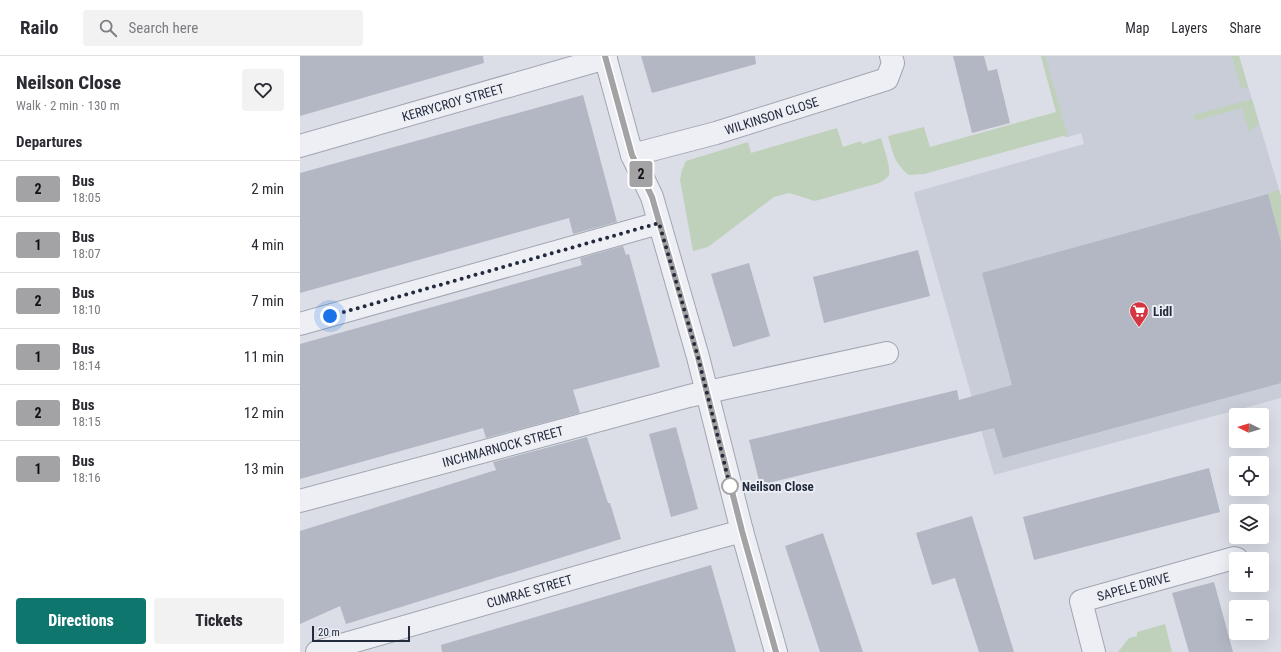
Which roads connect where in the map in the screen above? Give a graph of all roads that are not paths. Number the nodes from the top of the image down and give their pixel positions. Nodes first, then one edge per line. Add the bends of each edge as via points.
1 (891, 56) edge
2 (605, 57) edge
3 (300, 146) edge
4 (632, 155) junction
5 (659, 223) junction
6 (300, 324) edge
7 (887, 353) dead end
8 (706, 394) junction
9 (300, 501) edge
10 (742, 531) junction
11 (1229, 559) edge
12 (317, 652) edge
13 (776, 652) edge
14 (1094, 652) edge

1 - 4 street, WILKINSON CLOSE via 893,63 887,79 716,133
2 - 3 street, KERRYCROY STREET
2 - 4 street
4 - 5 street via 652,197
5 - 6 street
5 - 8 street via 698,357
7 - 8 street
8 - 9 street, INCHMARNOCK STREET via 689,396
8 - 10 street
10 - 12 street, CUMRAE STREET
10 - 13 street
11 - 14 street, SAPELE DRIVE via 1081,601

